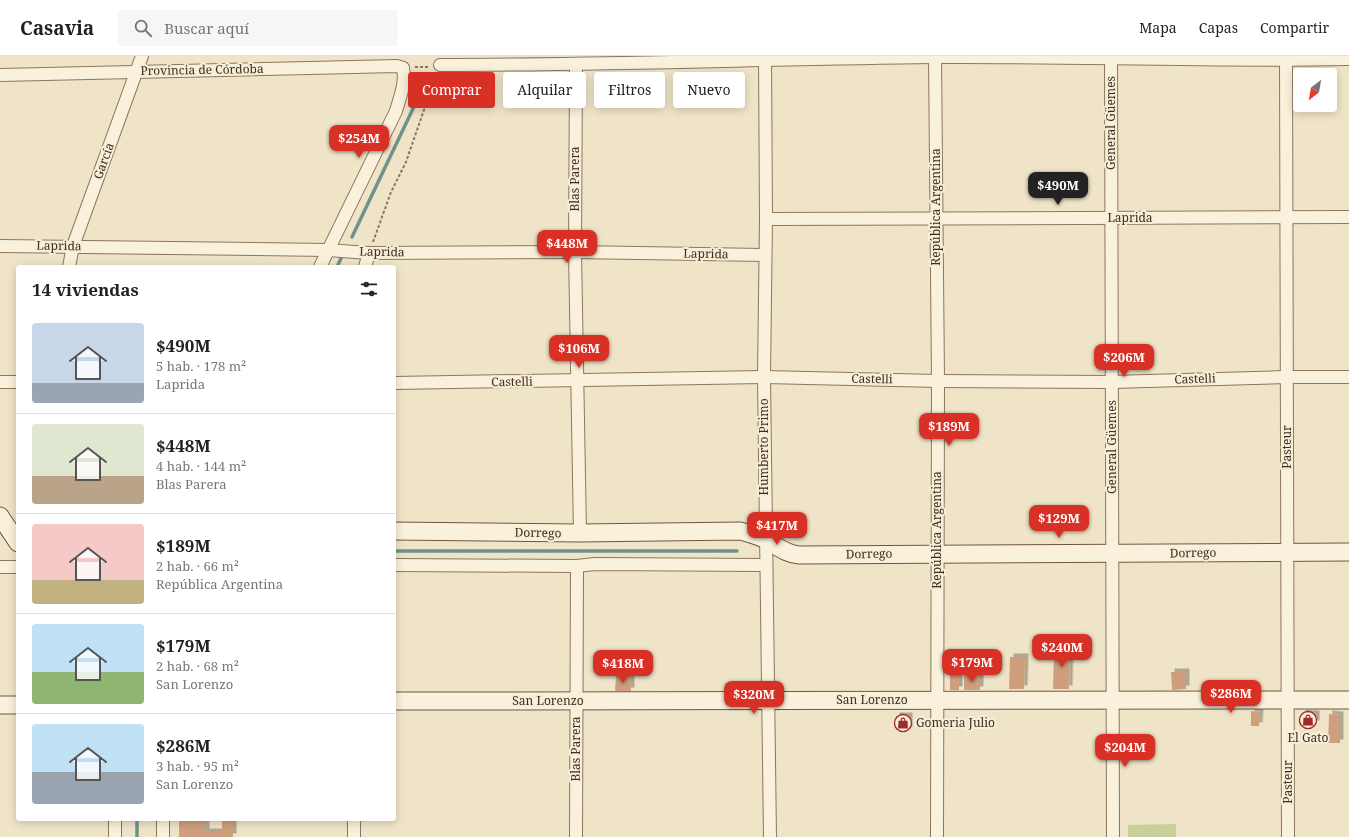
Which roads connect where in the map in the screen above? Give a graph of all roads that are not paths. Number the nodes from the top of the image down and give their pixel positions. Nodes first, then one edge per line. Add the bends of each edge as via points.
1 (142, 56) edge
2 (935, 57) edge
3 (765, 58) edge
4 (1111, 58) edge
5 (1286, 58) edge
6 (1349, 59) edge
7 (576, 65) junction
8 (435, 66) road end
9 (137, 72) junction
10 (0, 75) edge
11 (1286, 216) junction
12 (1349, 217) edge
13 (1112, 218) junction
14 (766, 219) junction
15 (936, 219) junction
16 (0, 246) edge
17 (73, 246) junction
18 (334, 251) junction
19 (575, 252) junction
20 (365, 253) junction
21 (765, 255) junction
22 (69, 265) edge
23 (322, 265) edge
24 (365, 265) edge
25 (764, 376) junction
26 (1287, 376) junction
27 (1349, 377) edge
28 (577, 381) junction
29 (938, 381) junction
30 (0, 382) edge
31 (16, 382) edge
32 (1112, 382) junction
33 (396, 383) edge
34 (0, 516) edge
35 (396, 531) edge
36 (580, 533) junction
37 (765, 539) junction
38 (16, 540) edge
39 (1287, 552) junction
40 (1349, 552) edge
41 (936, 553) junction
42 (1111, 554) junction
43 (396, 565) edge
44 (765, 565) junction
45 (578, 566) junction
46 (16, 567) edge
47 (0, 568) edge
48 (1113, 699) junction
49 (1289, 699) junction
50 (396, 700) edge
51 (768, 700) junction
52 (936, 700) junction
53 (1349, 700) edge
54 (576, 701) junction
55 (0, 705) edge
56 (16, 705) edge
57 (115, 821) edge
58 (163, 821) edge
59 (354, 821) edge
60 (115, 837) edge
61 (163, 837) edge
62 (354, 837) edge
63 (576, 837) edge
64 (770, 837) edge
65 (937, 837) edge
66 (1113, 837) edge
67 (1288, 837) edge

1 - 9 street, García
2 - 3 street
2 - 4 street
2 - 15 street, República Argentina
3 - 7 street
3 - 14 street, Humberto Primo
4 - 5 street
4 - 13 street, General Güemes
5 - 6 street
5 - 11 street, Pasteur
7 - 8 street
7 - 19 street, Blas Parera
9 - 10 street, Provincia de Córdoba
9 - 17 street, García
9 - 18 street, Provincia de Córdoba via 396,66 408,68 396,111
11 - 12 street, Laprida
11 - 13 street, Laprida
11 - 26 street, Pasteur
13 - 15 street, Laprida
13 - 32 street, General Güemes
14 - 15 street, Laprida
14 - 21 street, Humberto Primo
15 - 29 street, República Argentina
16 - 17 street, Laprida
17 - 18 street, Laprida
17 - 22 street, García
18 - 20 street, Laprida
18 - 23 street
19 - 20 street, Laprida
19 - 21 street, Laprida
19 - 28 street, Blas Parera
20 - 24 street
21 - 25 street, Humberto Primo
25 - 28 street, Castelli
25 - 29 street, Castelli
25 - 37 street, Humberto Primo
26 - 27 street, Castelli
26 - 32 street, Castelli
26 - 39 street, Pasteur
28 - 33 street, Castelli
28 - 36 street, Blas Parera
29 - 32 street, Castelli
29 - 41 street, República Argentina
30 - 31 street
32 - 42 street, General Güemes
34 - 38 street
35 - 36 street, Dorrego
36 - 37 street, Dorrego via 740,531
37 - 41 street, Dorrego via 792,554
37 - 44 street, Humberto Primo
39 - 40 street, Dorrego
39 - 42 street, Dorrego
39 - 49 street, Pasteur
41 - 42 street, Dorrego
41 - 52 street, República Argentina
42 - 48 street, General Güemes
43 - 45 street
44 - 45 street
44 - 51 street, Humberto Primo
45 - 54 street, Blas Parera
46 - 47 street
48 - 49 street, San Lorenzo
48 - 52 street, San Lorenzo
48 - 66 street, General Güemes
49 - 53 street, San Lorenzo
49 - 67 street, Pasteur
50 - 54 street, San Lorenzo
51 - 52 street, San Lorenzo
51 - 54 street, San Lorenzo
51 - 64 street, Humberto Primo
52 - 65 street, República Argentina
54 - 63 street, Blas Parera
55 - 56 street
57 - 60 street
58 - 61 street
59 - 62 street

